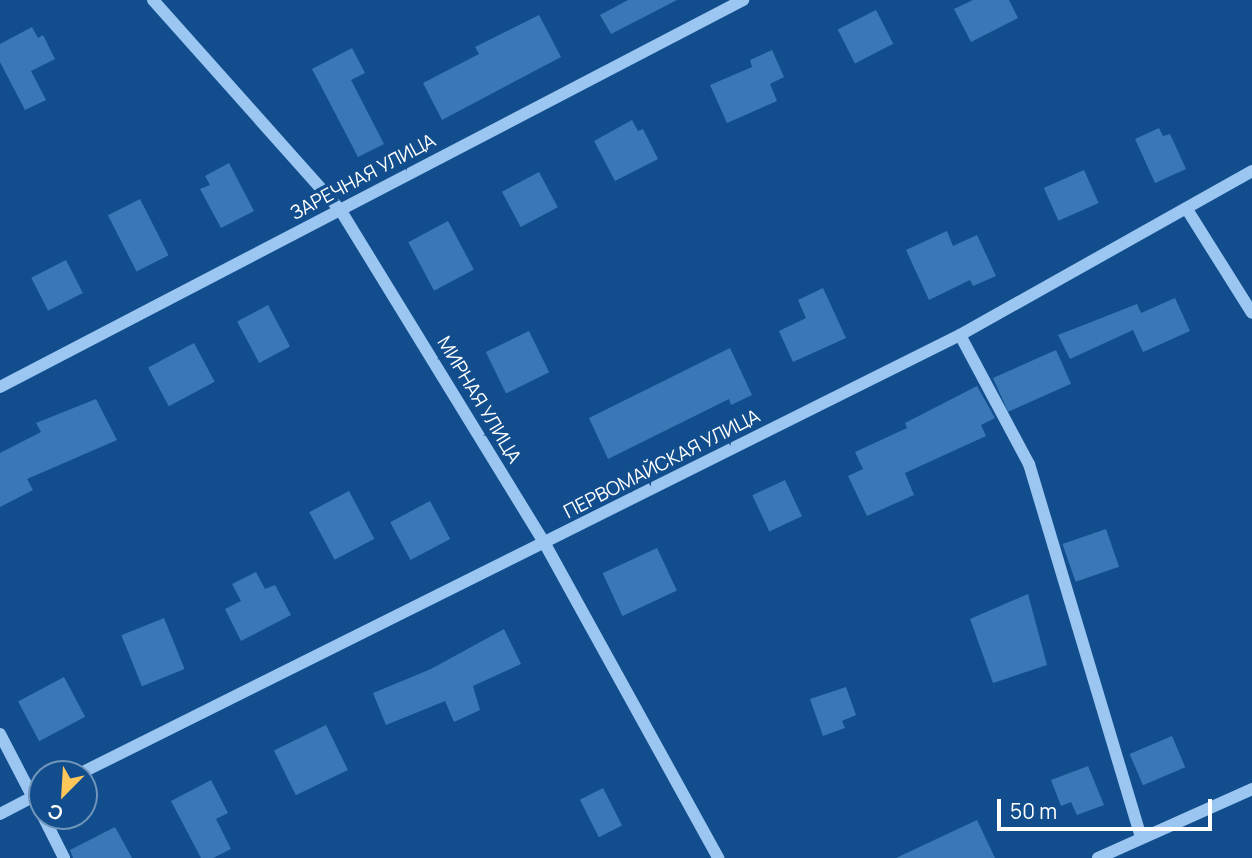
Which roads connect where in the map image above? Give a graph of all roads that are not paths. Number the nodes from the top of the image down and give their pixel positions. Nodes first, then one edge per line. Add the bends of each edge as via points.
1 (153, 0) edge
2 (743, 0) edge
3 (1252, 171) edge
4 (341, 211) junction
5 (1188, 211) junction
6 (1252, 313) edge
7 (960, 335) junction
8 (0, 387) edge
9 (545, 544) junction
10 (0, 734) edge
11 (98, 765) edge
12 (28, 780) edge
13 (1252, 789) edge
14 (28, 800) edge
15 (0, 814) edge
16 (50, 830) edge
17 (1141, 838) junction
18 (64, 858) edge
19 (718, 858) edge
20 (1098, 858) edge

1 - 4 street, МИРНАЯ УЛИЦА
2 - 4 street, ЗАРЕЧНАЯ УЛИЦА
3 - 5 street, ПЕРВОМАЙСКАЯ УЛИЦА
4 - 8 street, ЗАРЕЧНАЯ УЛИЦА
4 - 9 street, МИРНАЯ УЛИЦА
5 - 6 street
5 - 7 street, ПЕРВОМАЙСКАЯ УЛИЦА
7 - 9 street, ПЕРВОМАЙСКАЯ УЛИЦА
7 - 17 street via 1029,464
9 - 11 street, ПЕРВОМАЙСКАЯ УЛИЦА
9 - 19 street, МИРНАЯ УЛИЦА
10 - 12 street
13 - 17 street
14 - 15 street
16 - 18 street
17 - 20 street

